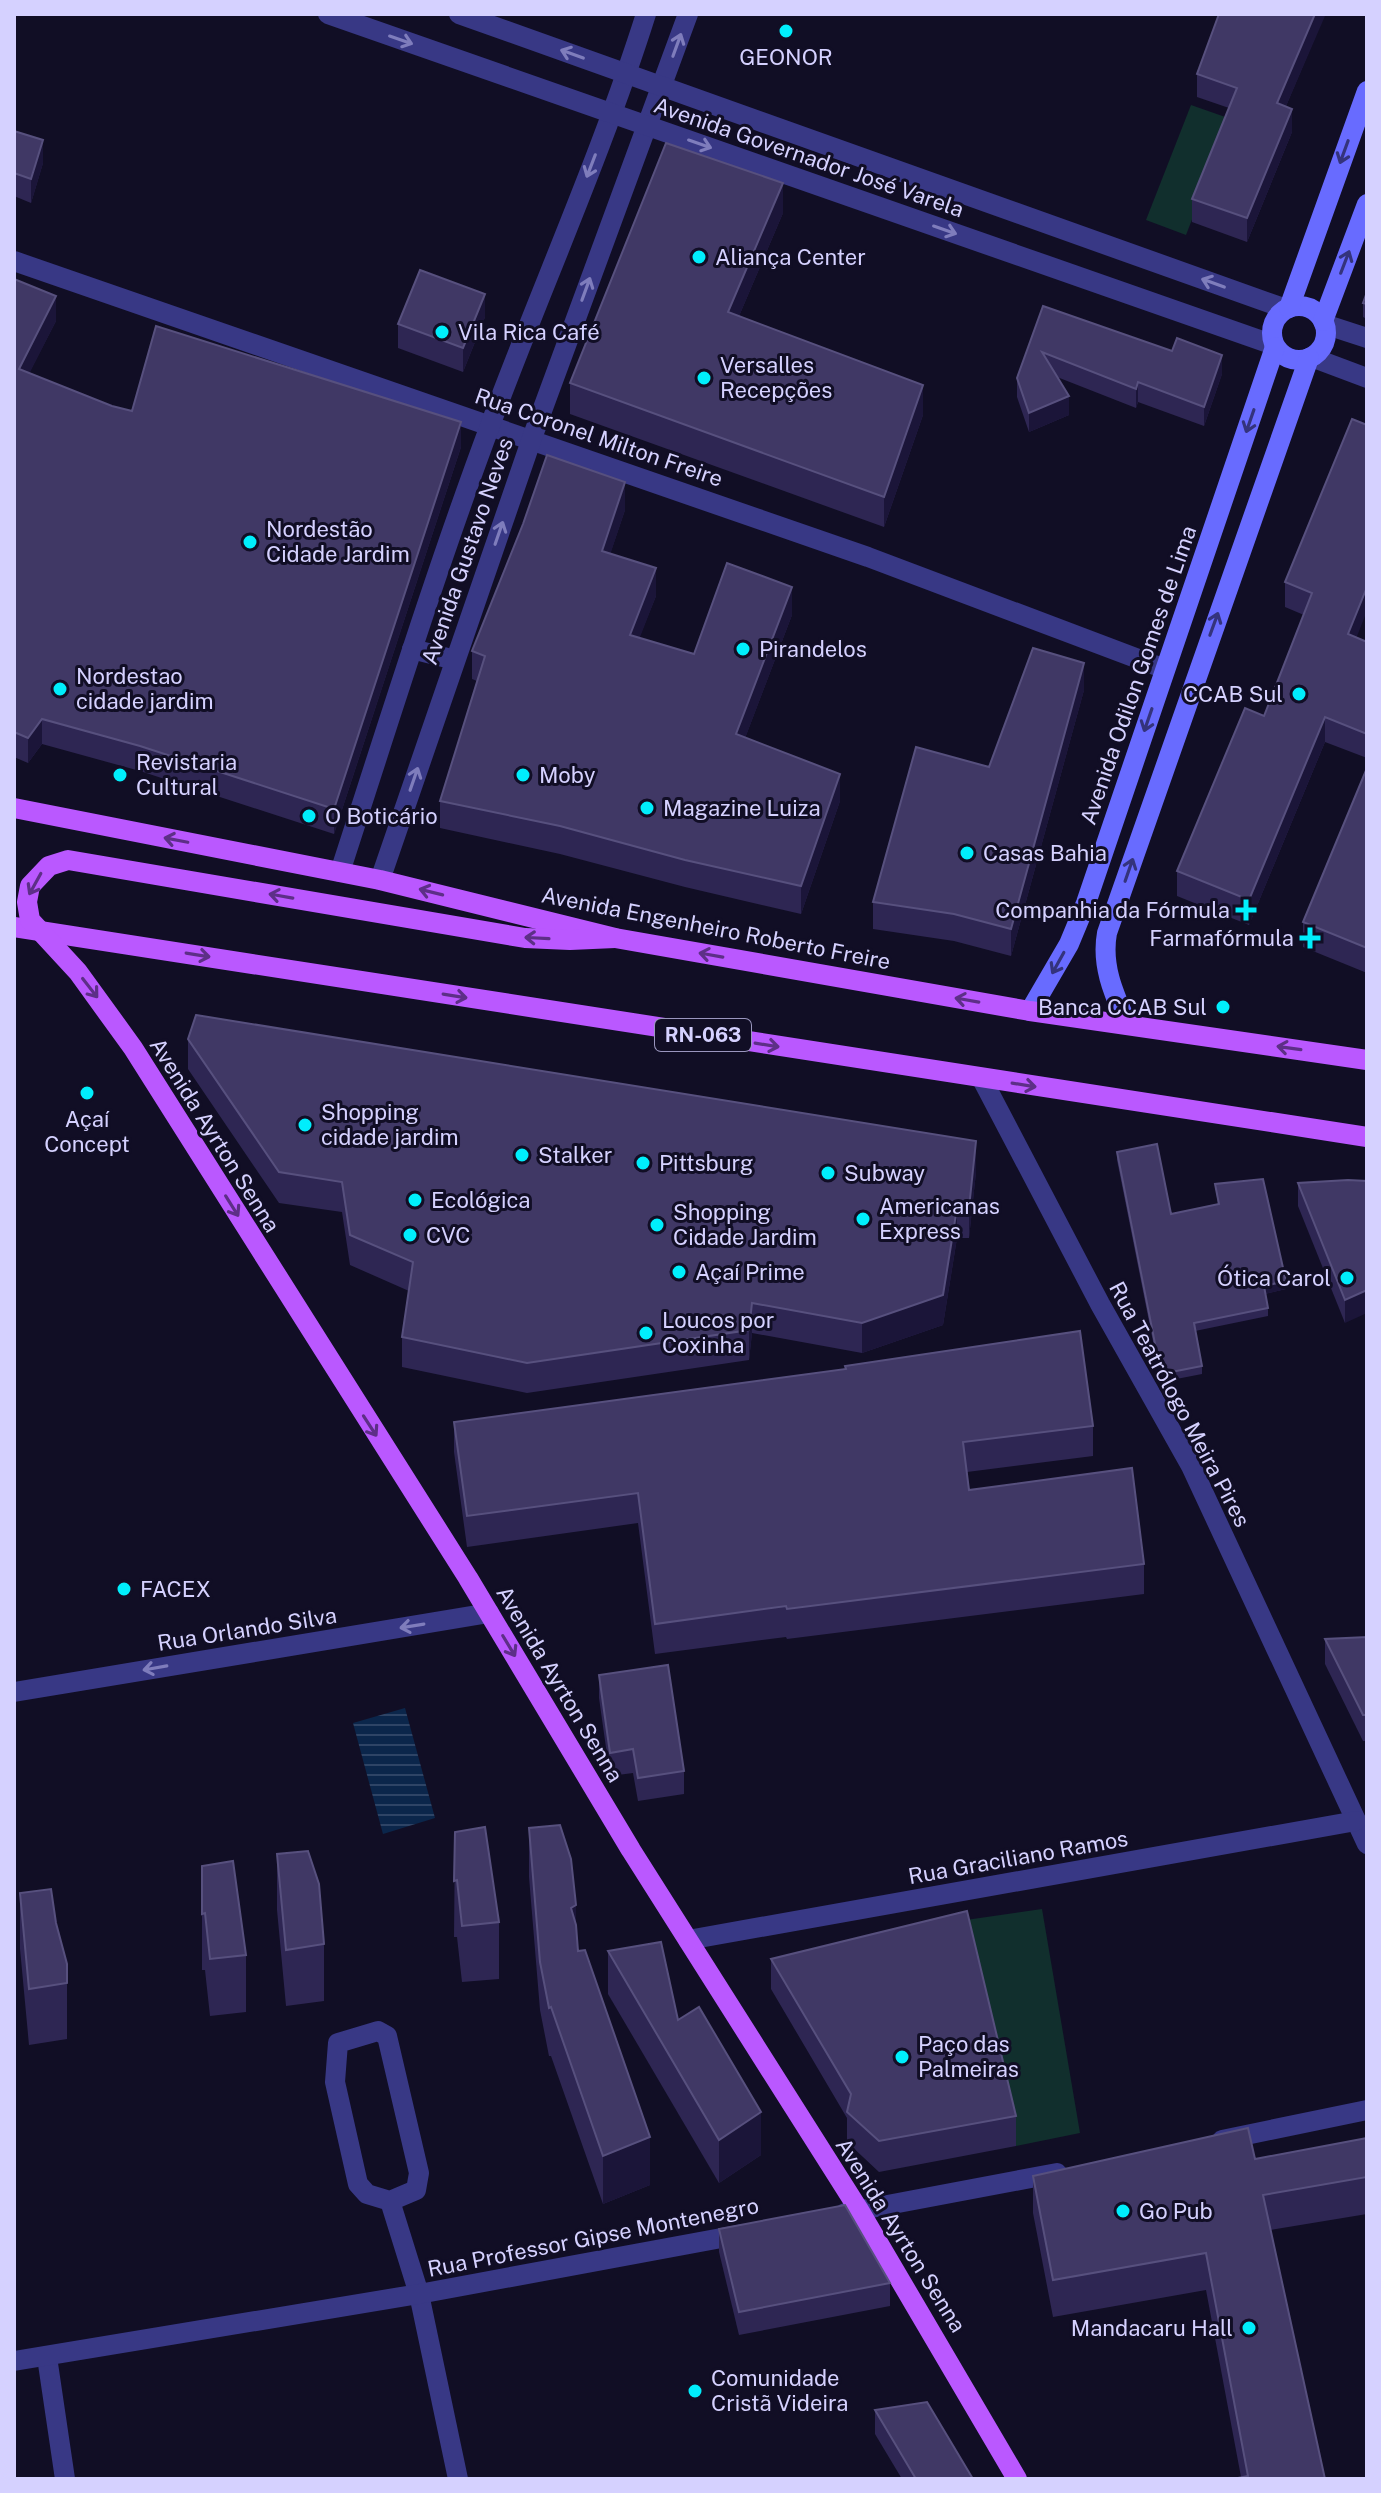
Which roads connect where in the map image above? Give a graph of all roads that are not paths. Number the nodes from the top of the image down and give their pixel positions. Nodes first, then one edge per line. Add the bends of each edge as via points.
1 (328, 14) edge
2 (459, 14) edge
3 (646, 14) edge
4 (688, 14) edge
5 (627, 74) junction
6 (662, 86) junction
7 (1367, 91) edge
8 (611, 113) junction
9 (646, 125) junction
10 (1367, 204) edge
11 (14, 261) edge
12 (1288, 308) junction
13 (1324, 323) junction
14 (1367, 338) edge
15 (1275, 346) junction
16 (1310, 357) junction
17 (1367, 378) edge
18 (490, 424) junction
19 (532, 438) junction
20 (412, 649) junction
21 (455, 660) junction
22 (1165, 669) junction
23 (14, 808) edge
24 (340, 872) junction
25 (380, 880) junction
26 (14, 927) edge
27 (38, 930) junction
28 (615, 938) junction
29 (1030, 1011) junction
30 (1127, 1024) junction
31 (1367, 1059) edge
32 (982, 1079) junction
33 (1367, 1137) edge
34 (489, 1613) junction
35 (14, 1692) edge
36 (1356, 1821) junction
37 (1367, 1844) edge
38 (688, 1940) junction
39 (1367, 2110) edge
40 (1197, 2145) edge
41 (1073, 2170) edge
42 (390, 2201) junction
43 (859, 2210) junction
44 (829, 2216) edge
45 (769, 2228) edge
46 (419, 2294) junction
47 (47, 2357) junction
48 (14, 2361) edge
49 (65, 2479) edge
50 (458, 2479) edge
51 (1017, 2479) edge

1 -> 8 street, Avenida Governador José Varela
5 -> 2 street, Avenida Governador José Varela
3 - 5 street, Avenida Gustavo Neves
6 -> 4 street, Avenida Gustavo Neves
5 - 6 street, Avenida Governador José Varela
5 - 8 street, Avenida Gustavo Neves
6 - 9 street, Avenida Gustavo Neves
12 -> 6 street, Avenida Governador José Varela
7 -> 12 main road
8 - 9 street, Avenida Governador José Varela
8 -> 18 street, Avenida Gustavo Neves
9 -> 15 street, Avenida Governador José Varela
19 -> 9 street, Avenida Gustavo Neves
13 -> 10 main road
11 - 18 street, Rua Coronel Milton Freire
12 - 13 main road via 1308,308
12 - 15 main road via 1273,324
13 - 14 street
13 - 16 main road via 1324,343
15 - 16 main road via 1290,359
15 -> 22 main road, Avenida Odilon Gomes de Lima
16 - 17 street
30 -> 16 main road via 1107,975 1107,933
18 - 19 street, Rua Coronel Milton Freire
18 - 20 street, Avenida Gustavo Neves
21 -> 19 street, Avenida Gustavo Neves
19 - 22 street, Rua Coronel Milton Freire
20 - 21 street
20 - 24 street, Avenida Gustavo Neves
25 -> 21 street, Avenida Gustavo Neves
22 -> 29 main road, Avenida Odilon Gomes de Lima via 1086,903
24 -> 23 main road, Avenida Engenheiro Roberto Freire
24 - 25 main road, Avenida Engenheiro Roberto Freire
28 -> 25 main road, Avenida Engenheiro Roberto Freire
26 - 27 main road, RN-063
28 -> 27 main road via 525,938 68,860 49,866 30,886 30,920
27 -> 32 main road, RN-063
27 -> 34 main road, Avenida Ayrton Senna via 78,972 133,1048
29 -> 28 main road, Avenida Engenheiro Roberto Freire
29 - 30 main road, Avenida Engenheiro Roberto Freire
31 -> 30 main road, Avenida Engenheiro Roberto Freire
32 -> 33 main road, RN-063
32 - 36 street, Rua Teatrólogo Meira Pires via 1191,1466
34 -> 35 street, Rua Orlando Silva
34 -> 38 main road, Avenida Ayrton Senna
36 - 37 street, Rua Teatrólogo Meira Pires
36 - 38 street, Rua Graciliano Ramos
38 - 43 main road, Avenida Ayrton Senna
39 - 40 street
41 - 43 street
42 - 42 street via 416,2190 419,2173 387,2036 378,2031 338,2043 335,2082 358,2184 367,2194
42 - 46 street
43 - 44 street
43 - 51 main road, Avenida Ayrton Senna
45 - 46 street, Rua Professor Gipse Montenegro
46 - 47 street, Rua Professor Gipse Montenegro
46 - 50 street
47 - 48 street, Rua Professor Gipse Montenegro
47 - 49 street

